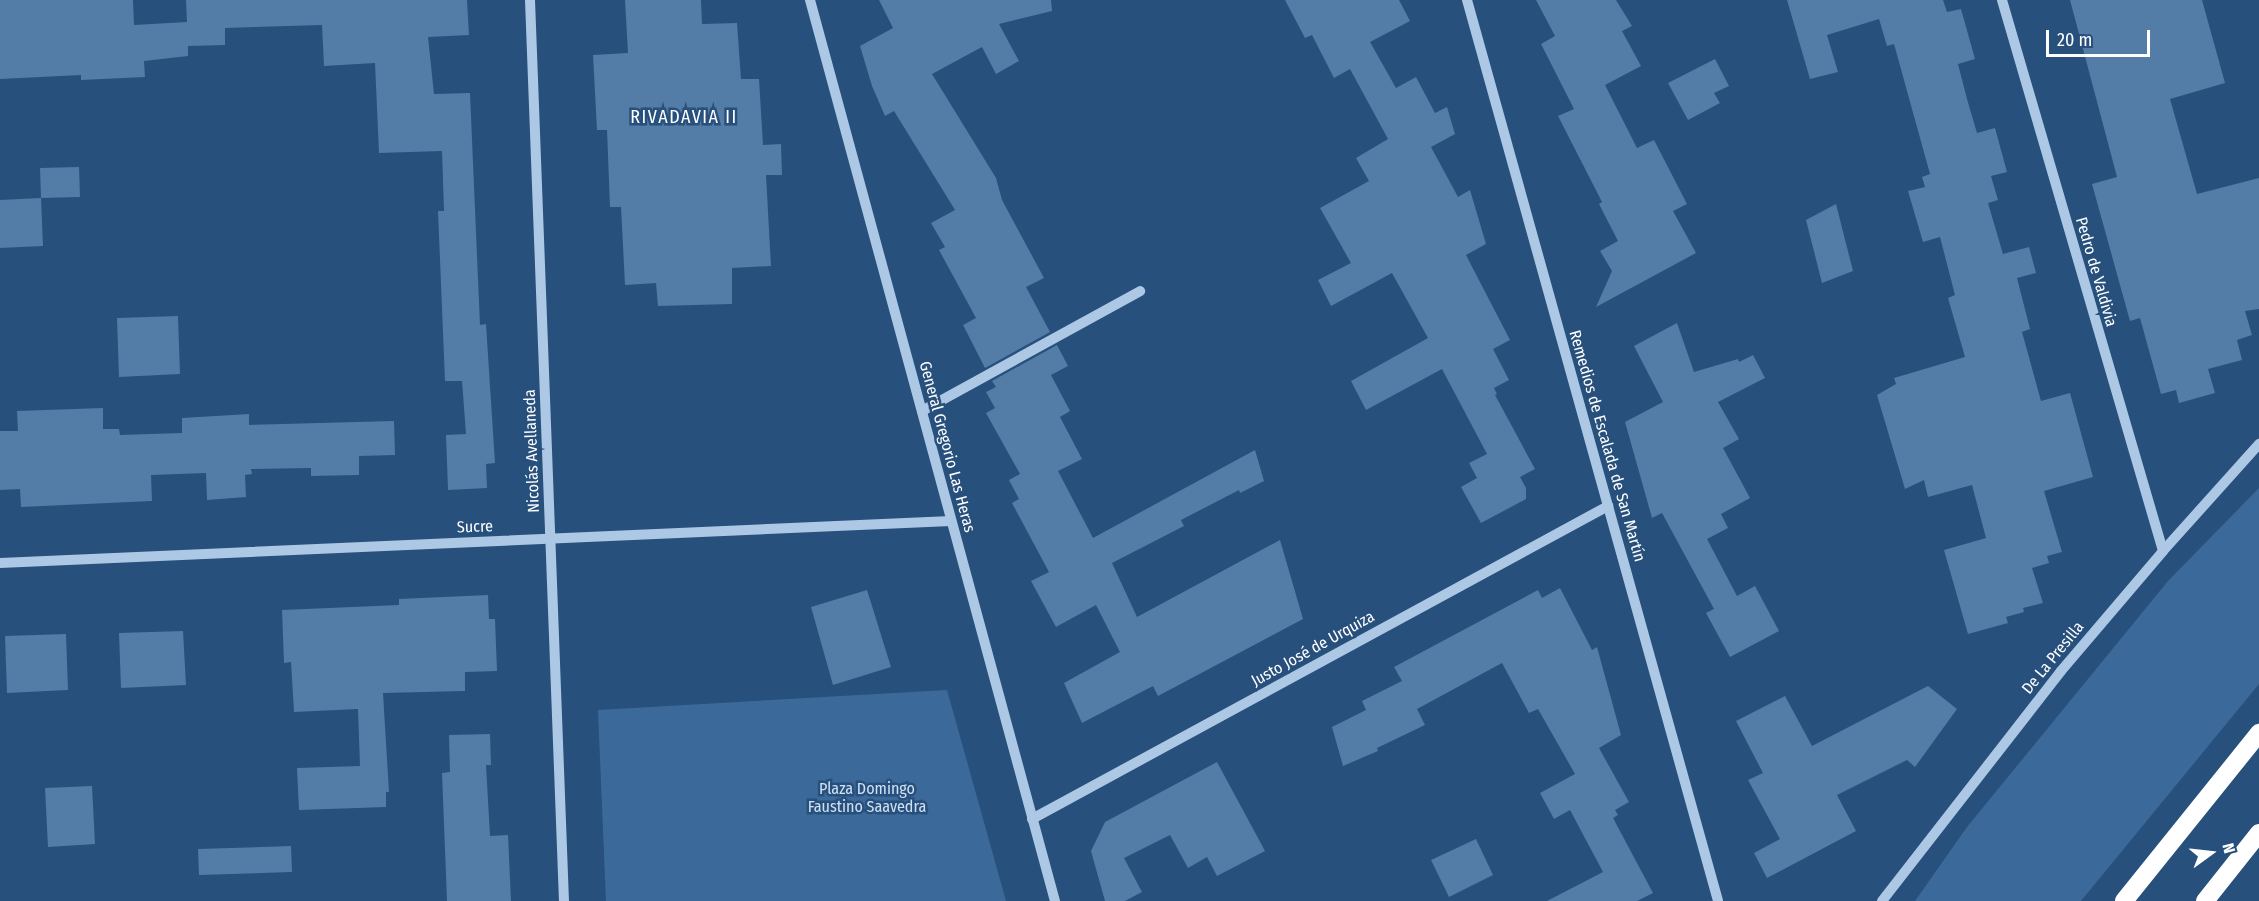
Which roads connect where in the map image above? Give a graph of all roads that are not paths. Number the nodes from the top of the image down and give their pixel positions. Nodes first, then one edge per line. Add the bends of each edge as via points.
1 (530, 0) edge
2 (810, 0) edge
3 (1467, 0) edge
4 (2002, 0) edge
5 (1140, 291) dead end
6 (922, 411) junction
7 (2259, 444) edge
8 (1608, 506) junction
9 (951, 521) junction
10 (550, 538) junction
11 (2163, 551) junction
12 (0, 562) edge
13 (2259, 733) edge
14 (1032, 819) junction
15 (2259, 832) edge
16 (564, 901) edge
17 (1054, 901) edge
18 (1718, 901) edge
19 (1882, 901) edge
20 (2124, 901) edge
21 (2205, 901) edge

1 - 10 street, Nicolás Avellaneda
2 - 6 street, General Gregorio Las Heras
3 - 8 street, Remedios de Escalada de San Martín
4 - 11 street, Pedro de Valdivia
5 - 6 street
6 - 9 street, General Gregorio Las Heras
7 - 11 street, De La Presilla
8 - 14 street, Justo José de Urquiza
8 - 18 street, Remedios de Escalada de San Martín
9 - 10 street, Sucre
9 - 14 street, General Gregorio Las Heras
10 - 12 street, Sucre
10 - 16 street, Nicolás Avellaneda
11 - 19 street, De La Presilla via 2054,680
13 - 20 highway
14 - 17 street, General Gregorio Las Heras
15 - 21 highway

